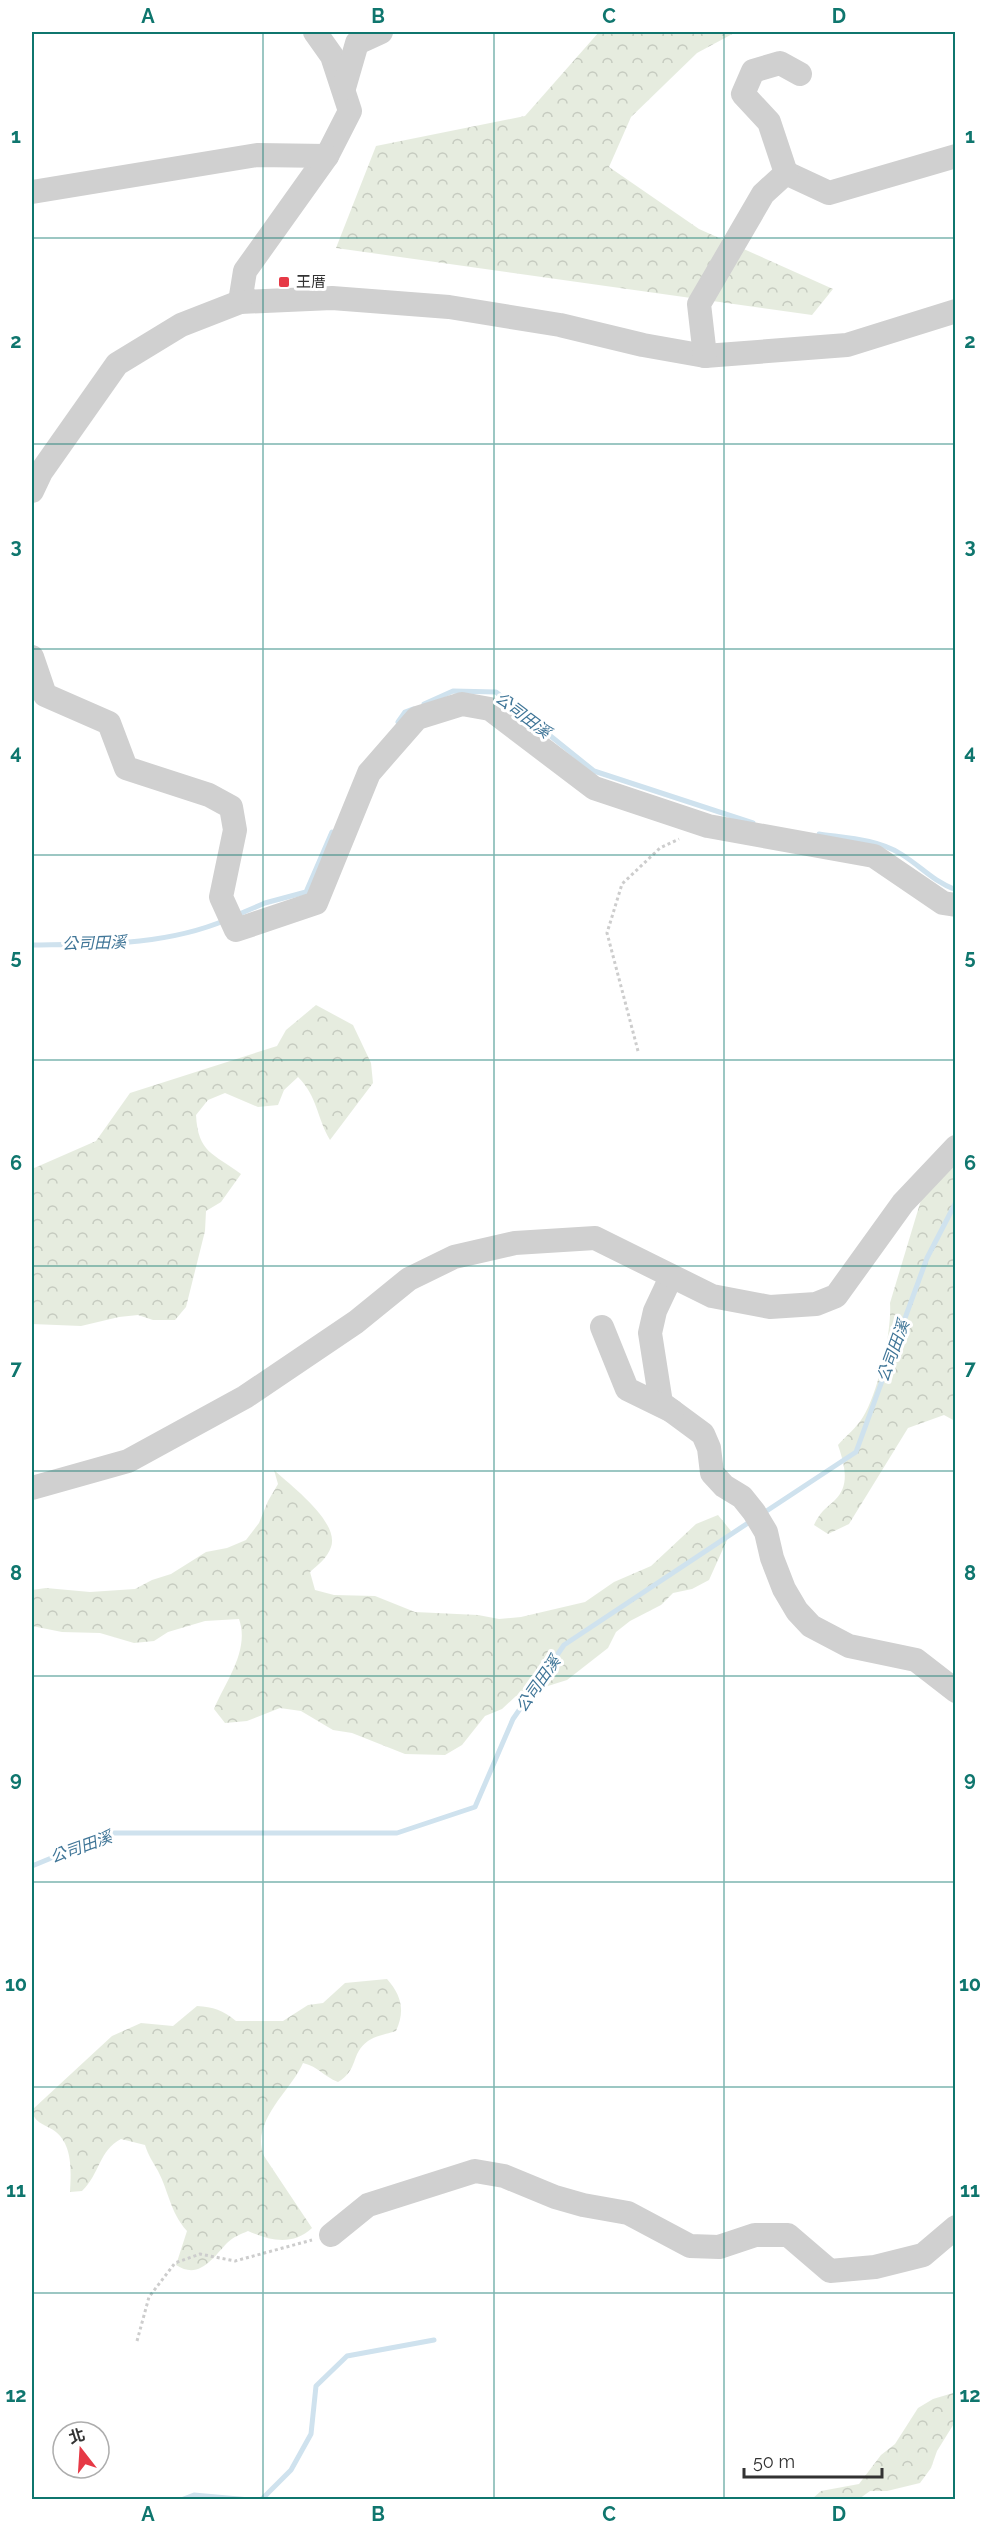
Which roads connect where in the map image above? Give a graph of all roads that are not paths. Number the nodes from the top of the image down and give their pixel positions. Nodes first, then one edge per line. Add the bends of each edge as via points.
1 (315, 32) edge
2 (381, 32) edge
3 (800, 74) dead end
4 (344, 88) junction
5 (327, 156) junction
6 (956, 156) edge
7 (786, 172) junction
8 (32, 192) edge
9 (240, 302) junction
10 (956, 311) edge
11 (705, 356) junction
12 (32, 490) edge
13 (32, 657) edge
14 (956, 905) edge
15 (956, 1147) edge
16 (671, 1277) junction
17 (602, 1328) dead end
18 (672, 1411) junction
19 (32, 1488) edge
20 (956, 1691) edge
21 (956, 2227) edge
22 (331, 2235) road end

1 - 4 street via 332,56
2 - 4 street via 357,43
3 - 7 street via 780,63 753,71 743,94 769,122
4 - 5 street via 350,111
5 - 8 street via 257,155
5 - 9 street via 245,271
6 - 7 street via 829,193
7 - 11 street via 763,194 699,304
9 - 11 street via 332,298 449,306
9 - 12 street via 181,325 117,364
10 - 11 street via 847,345
13 - 14 street via 45,695 109,723 126,768 209,795 231,807 235,830 221,897 236,930 316,903 369,773 417,718 462,704 490,709 594,788 708,826 874,856 943,903
15 - 16 street via 903,1203 837,1296 816,1304 770,1307 712,1296
16 - 18 street via 655,1311 650,1333 661,1403
16 - 19 street via 595,1238 515,1243 453,1257 409,1279 356,1322 245,1397 128,1461
17 - 18 street via 627,1389
18 - 20 street via 703,1434 712,1473 742,1497 760,1522 784,1588 811,1626 849,1646 916,1660
21 - 22 street via 923,2255 875,2267 830,2271 788,2235 755,2235 719,2247 690,2246 628,2213 583,2205 504,2176 476,2171 368,2205

